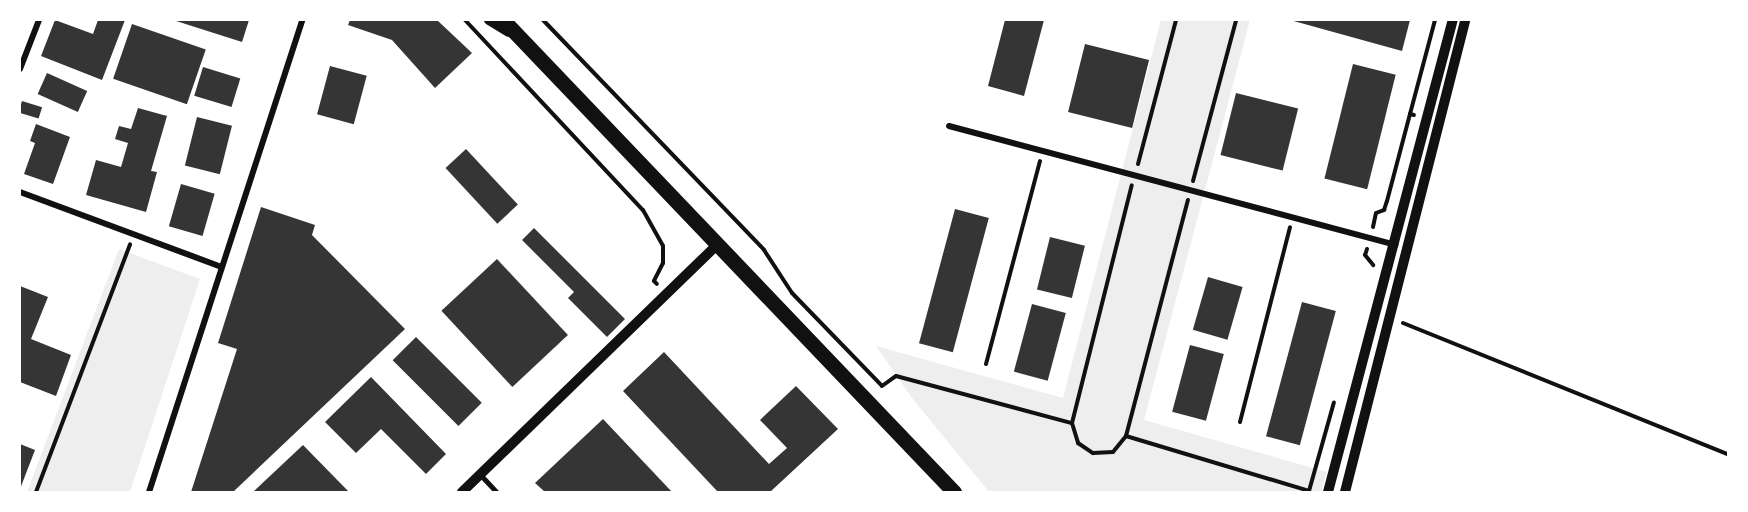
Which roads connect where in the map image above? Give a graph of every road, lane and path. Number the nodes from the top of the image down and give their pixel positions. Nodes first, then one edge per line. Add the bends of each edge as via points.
1 (39, 20) edge
2 (302, 20) edge
3 (465, 20) edge
4 (489, 20) edge
5 (503, 20) edge
6 (543, 20) edge
7 (1176, 20) edge
8 (1236, 20) edge
9 (1435, 20) edge
10 (1453, 20) edge
11 (1465, 20) edge
12 (522, 40) junction
13 (20, 69) edge
14 (1410, 114) dead end
15 (950, 126) dead end
16 (1043, 151) junction
17 (1425, 171) junction
18 (1135, 176) junction
19 (1190, 190) junction
20 (20, 192) edge
21 (1292, 217) junction
22 (133, 236) junction
23 (718, 244) junction
24 (1395, 245) junction
25 (222, 267) junction
26 (668, 295) junction
27 (1390, 319) junction
28 (1384, 342) junction
29 (986, 364) dead end
30 (1240, 422) dead end
31 (1072, 423) junction
32 (1126, 436) junction
33 (1728, 454) edge
34 (480, 474) junction
35 (36, 492) edge
36 (149, 492) edge
37 (462, 492) edge
38 (497, 492) edge
39 (954, 492) edge
40 (1312, 492) edge
41 (1328, 492) edge
42 (1345, 492) edge

1 - 13 street
2 - 25 street
3 - 26 path via 643,210 663,246 663,263 654,281
4 - 12 street
5 - 12 main road
6 - 31 path via 764,250 792,293 882,386 896,376
7 - 18 path
8 - 19 path
9 - 14 path
10 - 24 street
11 - 17 street
12 - 23 main road
15 - 16 street
16 - 18 street
16 - 29 path
17 - 24 street via 1404,236
17 - 27 street
18 - 19 street
18 - 31 path
19 - 21 street
19 - 32 path
20 - 22 street
21 - 24 street
21 - 30 path
22 - 25 street
22 - 35 path
23 - 26 street
23 - 39 main road
24 - 28 street via 1398,270 1386,315
24 - 41 street
25 - 36 street
26 - 34 street
27 - 28 street
27 - 33 path
28 - 42 street
31 - 32 path via 1078,443 1093,453 1113,452
32 - 40 path
34 - 37 street
34 - 38 lane

